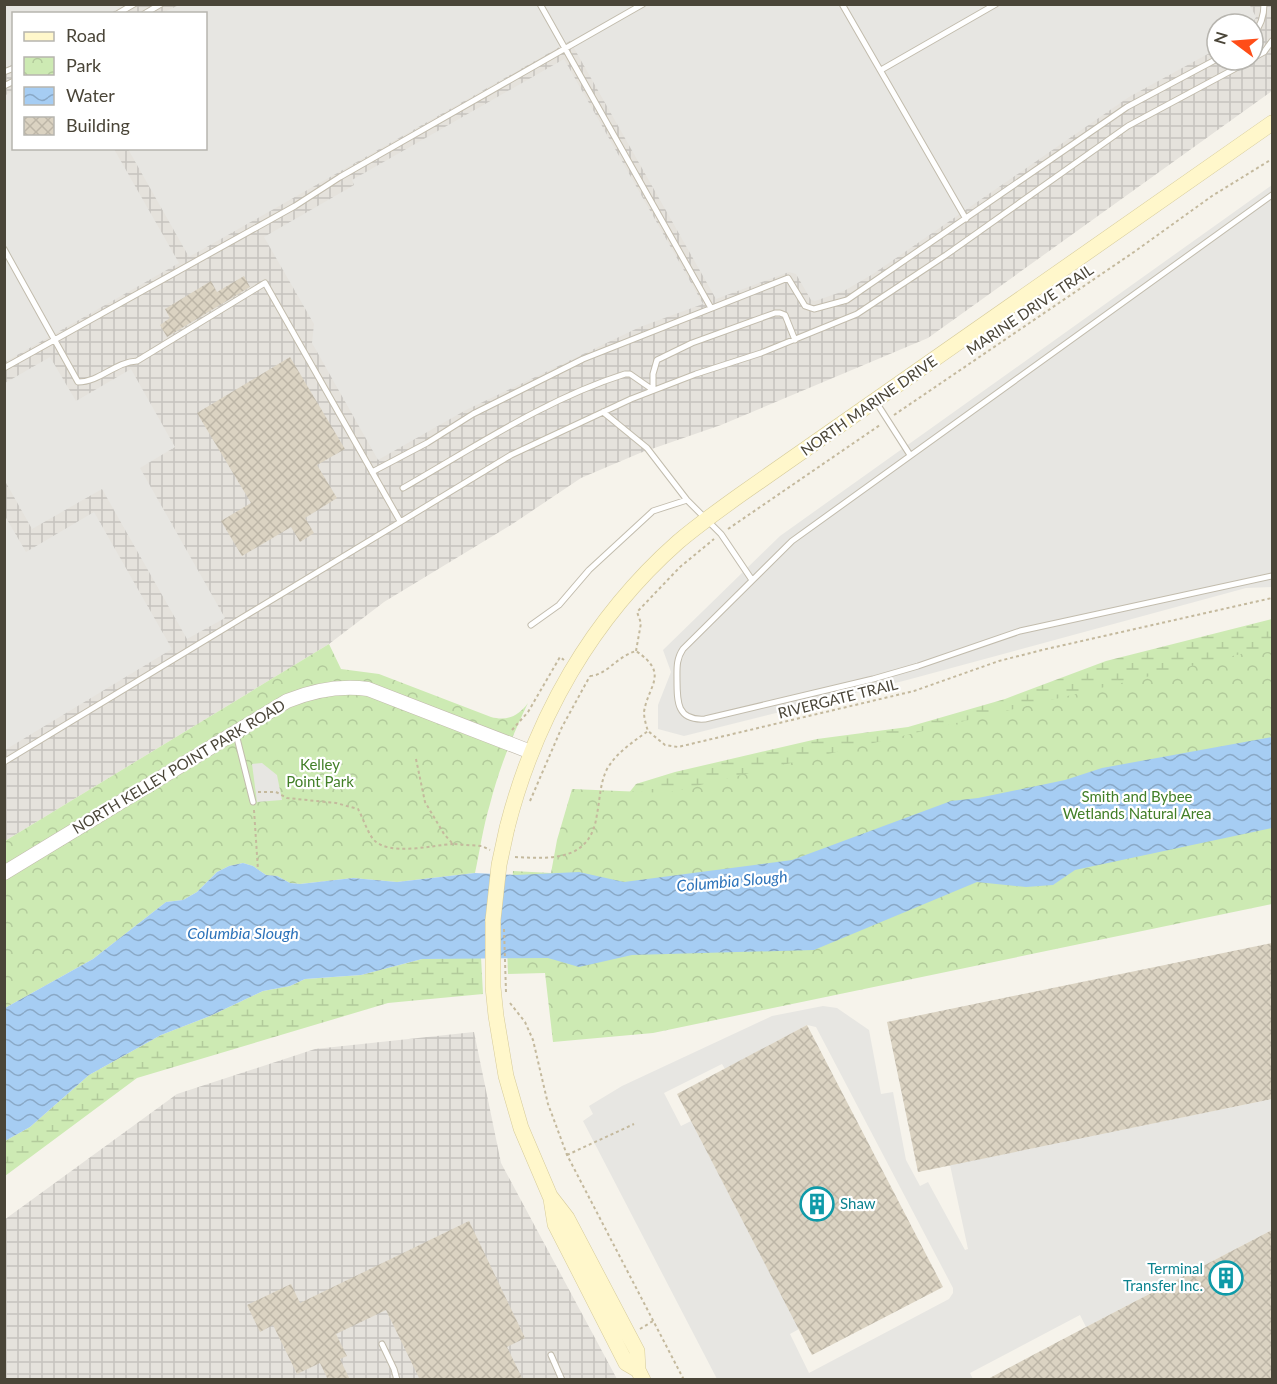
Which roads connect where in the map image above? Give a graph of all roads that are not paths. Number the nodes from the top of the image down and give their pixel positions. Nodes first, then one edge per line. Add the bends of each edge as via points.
1 (134, 4) edge
2 (162, 4) edge
3 (540, 4) edge
4 (643, 4) edge
5 (843, 4) edge
6 (996, 4) edge
7 (120, 12) edge
8 (148, 12) edge
9 (565, 49) junction
10 (1205, 65) edge
11 (881, 70) junction
12 (1228, 72) edge
13 (1272, 123) edge
14 (1272, 195) edge
15 (966, 219) junction
16 (4, 249) edge
17 (711, 308) junction
18 (56, 340) junction
19 (795, 340) junction
20 (4, 368) edge
21 (653, 390) junction
22 (876, 402) junction
23 (603, 412) junction
24 (910, 455) junction
25 (372, 472) junction
26 (403, 488) dead end
27 (687, 500) junction
28 (706, 519) junction
29 (400, 521) junction
30 (1272, 576) edge
31 (752, 580) junction
32 (531, 625) dead end
33 (235, 732) junction
34 (531, 752) junction
35 (4, 762) edge
36 (253, 802) road end
37 (4, 873) edge
38 (382, 1344) dead end
39 (551, 1355) dead end
40 (640, 1375) edge
41 (397, 1380) edge
42 (562, 1380) edge

1 - 7 lane
2 - 8 lane
3 - 9 lane
4 - 9 lane
5 - 11 lane
6 - 11 lane
9 - 17 lane
9 - 18 lane
10 - 15 lane via 1127,107
11 - 15 lane
12 - 19 lane via 1128,126 877,302
13 - 22 main road, NORTH MARINE DRIVE
14 - 24 lane
15 - 17 lane via 847,300 814,309 805,306 788,278
16 - 18 lane
17 - 25 lane via 583,359 473,414
18 - 20 lane
18 - 25 lane via 78,382 90,382 127,361 137,361 265,284
19 - 21 lane
19 - 21 lane via 785,315 775,313 657,360
21 - 23 lane
21 - 26 lane via 630,374 597,383 510,426
22 - 24 lane
22 - 28 main road, NORTH MARINE DRIVE
23 - 27 lane via 648,448
23 - 29 lane via 511,455
24 - 31 lane via 792,541
25 - 29 lane
27 - 28 lane
27 - 32 lane via 653,511 589,570 559,605
28 - 31 lane
28 - 34 main road, NORTH MARINE DRIVE via 640,579 603,623 573,667
29 - 35 lane
30 - 31 lane via 1020,631 869,680 705,719 690,717 677,703 678,656
33 - 34 street, NORTH KELLEY POINT PARK ROAD via 304,694 351,687 379,692
33 - 36 lane
33 - 37 street, NORTH KELLEY POINT PARK ROAD
34 - 40 main road, NORTH MARINE DRIVE, bridge via 507,828 495,893 493,938 500,990 501,1048 513,1102 550,1196 555,1224 626,1363
38 - 41 lane
39 - 42 lane

